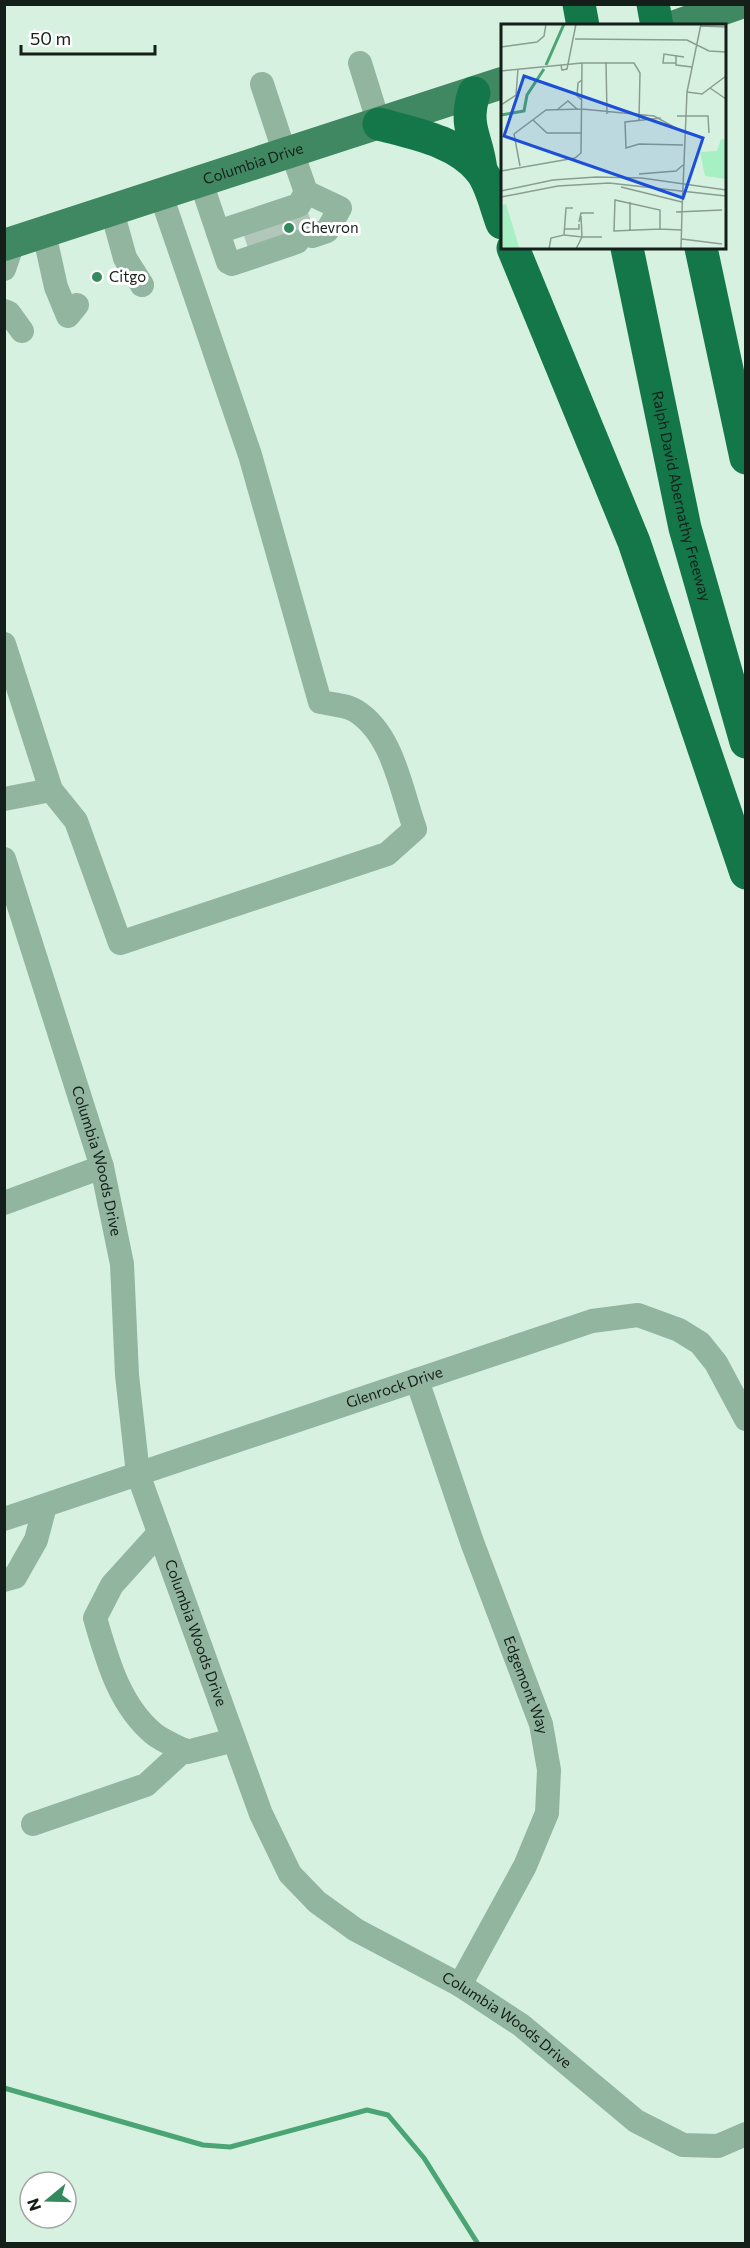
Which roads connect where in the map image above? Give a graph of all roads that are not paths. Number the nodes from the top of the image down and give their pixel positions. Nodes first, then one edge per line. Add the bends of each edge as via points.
1 (579, 4) edge
2 (653, 4) edge
3 (730, 7) edge
4 (583, 24) edge
5 (657, 24) edge
6 (681, 24) edge
7 (360, 63) dead end
8 (262, 84) dead end
9 (488, 88) edge
10 (379, 124) junction
11 (289, 153) junction
12 (481, 171) junction
13 (201, 182) junction
14 (161, 195) junction
15 (112, 211) junction
16 (501, 221) edge
17 (281, 229) junction
18 (218, 232) junction
19 (44, 233) junction
20 (513, 249) edge
21 (627, 249) edge
22 (700, 249) edge
23 (7, 252) edge
24 (142, 285) dead end
25 (77, 305) dead end
26 (4, 311) edge
27 (22, 331) dead end
28 (746, 458) edge
29 (4, 644) edge
30 (746, 742) edge
31 (51, 790) junction
32 (4, 799) edge
33 (4, 859) edge
34 (746, 873) edge
35 (102, 1167) junction
36 (4, 1203) edge
37 (417, 1380) junction
38 (746, 1419) edge
39 (138, 1474) junction
40 (45, 1506) junction
41 (4, 1519) edge
42 (159, 1533) junction
43 (4, 1580) edge
44 (234, 1740) junction
45 (184, 1750) junction
46 (33, 1824) dead end
47 (460, 1985) junction
48 (746, 2134) edge

1 - 4 highway
2 - 5 highway
3 - 6 main road
7 - 10 street
8 - 11 street
9 - 10 main road, Columbia Drive
9 - 12 highway via 468,109
10 - 11 main road, Columbia Drive
10 - 12 highway via 455,150
11 - 13 main road, Columbia Drive
11 - 17 street
12 - 16 highway
13 - 14 main road, Columbia Drive
13 - 18 street
14 - 15 main road, Columbia Drive
14 - 31 street via 250,455 320,702 355,710 374,726 385,742 415,829 387,854 120,943 76,821
15 - 19 main road, Columbia Drive
15 - 24 street via 125,258
17 - 18 street
17 - 18 street via 232,264
19 - 23 main road, Columbia Drive
19 - 25 street via 56,287 68,316
20 - 34 highway via 634,542
21 - 30 highway, Ralph David Abernathy Freeway via 685,528
22 - 28 highway
26 - 27 street
29 - 31 street
31 - 32 street
33 - 35 street, Columbia Woods Drive
35 - 36 street
35 - 39 street, Columbia Woods Drive via 122,1264 127,1375
37 - 38 street, Glenrock Drive via 592,1322 638,1315 679,1330 700,1343 716,1363
37 - 39 street, Glenrock Drive
37 - 47 street, Edgemont Way via 472,1542 541,1724 549,1770 547,1813 525,1866
39 - 40 street, Glenrock Drive
39 - 42 street, Columbia Woods Drive
40 - 41 street, Glenrock Drive
40 - 43 street via 36,1540 15,1577
42 - 44 street, Columbia Woods Drive
42 - 45 street via 112,1585 95,1618 124,1698 154,1734
44 - 45 street
44 - 47 street, Columbia Woods Drive via 261,1814 290,1874 317,1902 356,1929
45 - 46 street via 146,1785
47 - 48 street, Columbia Woods Drive via 521,2025 636,2121 683,2145 718,2146

